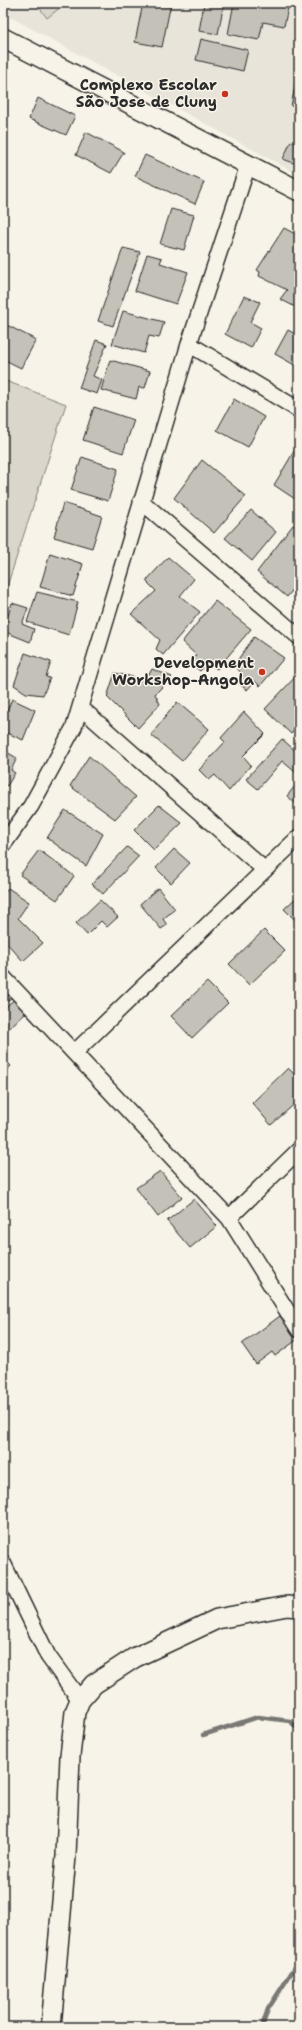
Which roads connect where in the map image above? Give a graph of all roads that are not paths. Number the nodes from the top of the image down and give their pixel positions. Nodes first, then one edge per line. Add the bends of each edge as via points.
1 (3, 38) edge
2 (248, 165) junction
3 (299, 192) edge
4 (189, 344) junction
5 (299, 410) edge
6 (141, 502) junction
7 (299, 637) edge
8 (80, 706) junction
9 (299, 837) edge
10 (3, 845) edge
11 (265, 870) junction
12 (3, 977) edge
13 (75, 1052) junction
14 (299, 1150) edge
15 (229, 1218) junction
16 (299, 1330) edge
17 (3, 1564) edge
18 (299, 1607) edge
19 (80, 1700) junction
20 (51, 2027) edge

1 - 2 street
2 - 3 street
2 - 4 street
4 - 5 street
4 - 6 street
6 - 7 street
6 - 8 street
8 - 10 street via 74,727 31,806
8 - 11 street
9 - 11 street
11 - 13 street
12 - 13 street
13 - 15 street
14 - 15 street
15 - 16 street
17 - 19 street via 48,1656
18 - 19 street via 287,1606 217,1619 134,1658 94,1684
19 - 20 street via 75,1712 70,1756 66,1856

